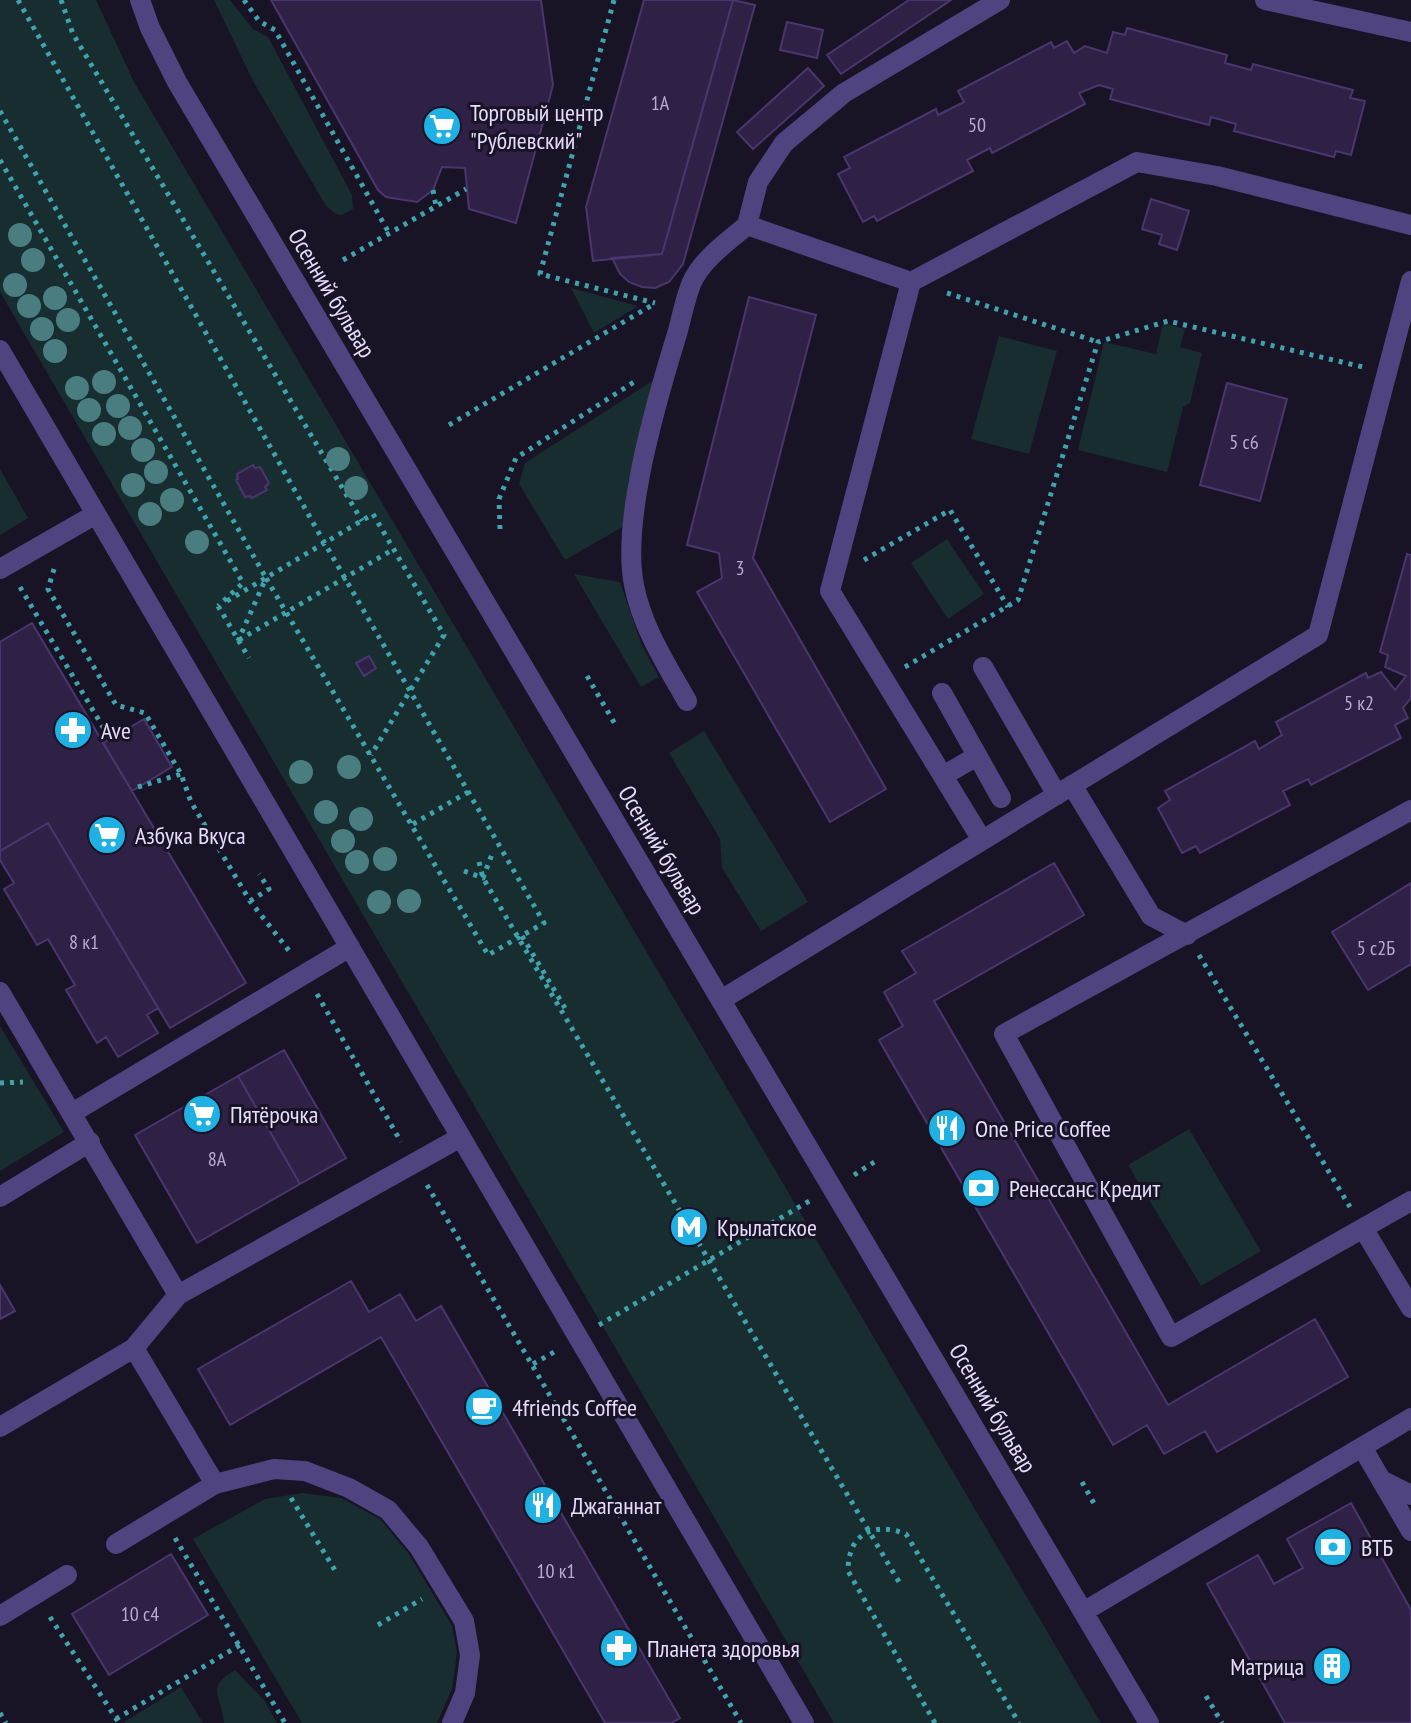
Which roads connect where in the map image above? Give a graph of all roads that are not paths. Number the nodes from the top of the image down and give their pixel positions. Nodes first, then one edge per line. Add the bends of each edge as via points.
1 (140, 0) edge
2 (1000, 0) edge
3 (1265, 0) edge
4 (1411, 32) edge
5 (747, 225) junction
6 (1411, 225) edge
7 (1411, 281) edge
8 (911, 282) junction
9 (1406, 324) edge
10 (0, 350) edge
11 (96, 514) junction
12 (0, 569) edge
13 (983, 667) dead end
14 (942, 693) dead end
15 (687, 701) dead end
16 (977, 756) junction
17 (943, 776) junction
18 (1064, 790) junction
19 (1001, 798) dead end
20 (1411, 810) edge
21 (982, 840) junction
22 (1187, 935) junction
23 (350, 947) junction
24 (0, 992) edge
25 (721, 1000) junction
26 (72, 1113) junction
27 (461, 1137) junction
28 (90, 1142) junction
29 (0, 1197) edge
30 (1411, 1201) edge
31 (1363, 1228) junction
32 (178, 1295) junction
33 (1411, 1308) edge
34 (134, 1348) junction
35 (1411, 1418) edge
36 (0, 1427) edge
37 (1362, 1447) junction
38 (1381, 1480) junction
39 (215, 1484) junction
40 (1411, 1495) edge
41 (1411, 1531) edge
42 (116, 1544) dead end
43 (67, 1575) dead end
44 (1083, 1612) junction
45 (0, 1616) edge
46 (452, 1723) edge
47 (804, 1723) edge
48 (1149, 1723) edge

1 - 25 street, Осенний бульвар via 177,82
2 - 5 street via 844,93 784,143 758,182
3 - 4 street
5 - 8 street
5 - 15 street via 693,280 638,486 634,584 649,634
6 - 8 street via 1217,176 1137,162
7 - 9 street
8 - 17 street via 830,591
9 - 18 street via 1387,372 1318,635
10 - 11 street
11 - 12 street
11 - 23 street
13 - 18 street
14 - 16 street
16 - 17 street
16 - 19 street
17 - 21 street
18 - 21 street
18 - 22 street via 1151,916
20 - 22 street
21 - 25 street
22 - 31 street via 1004,1034 1171,1337
23 - 26 street
23 - 27 street
24 - 26 street
25 - 44 street, Осенний бульвар
26 - 28 street
27 - 32 street
27 - 47 street
28 - 29 street
28 - 32 street
30 - 31 street
31 - 33 street
32 - 34 street
34 - 36 street
34 - 39 street
35 - 37 street
37 - 38 street
37 - 44 street
38 - 40 street
38 - 41 street
39 - 42 street
39 - 46 street via 274,1469 305,1471 388,1510 419,1547 464,1621 470,1655 465,1693
43 - 45 street
44 - 48 street, Осенний бульвар

